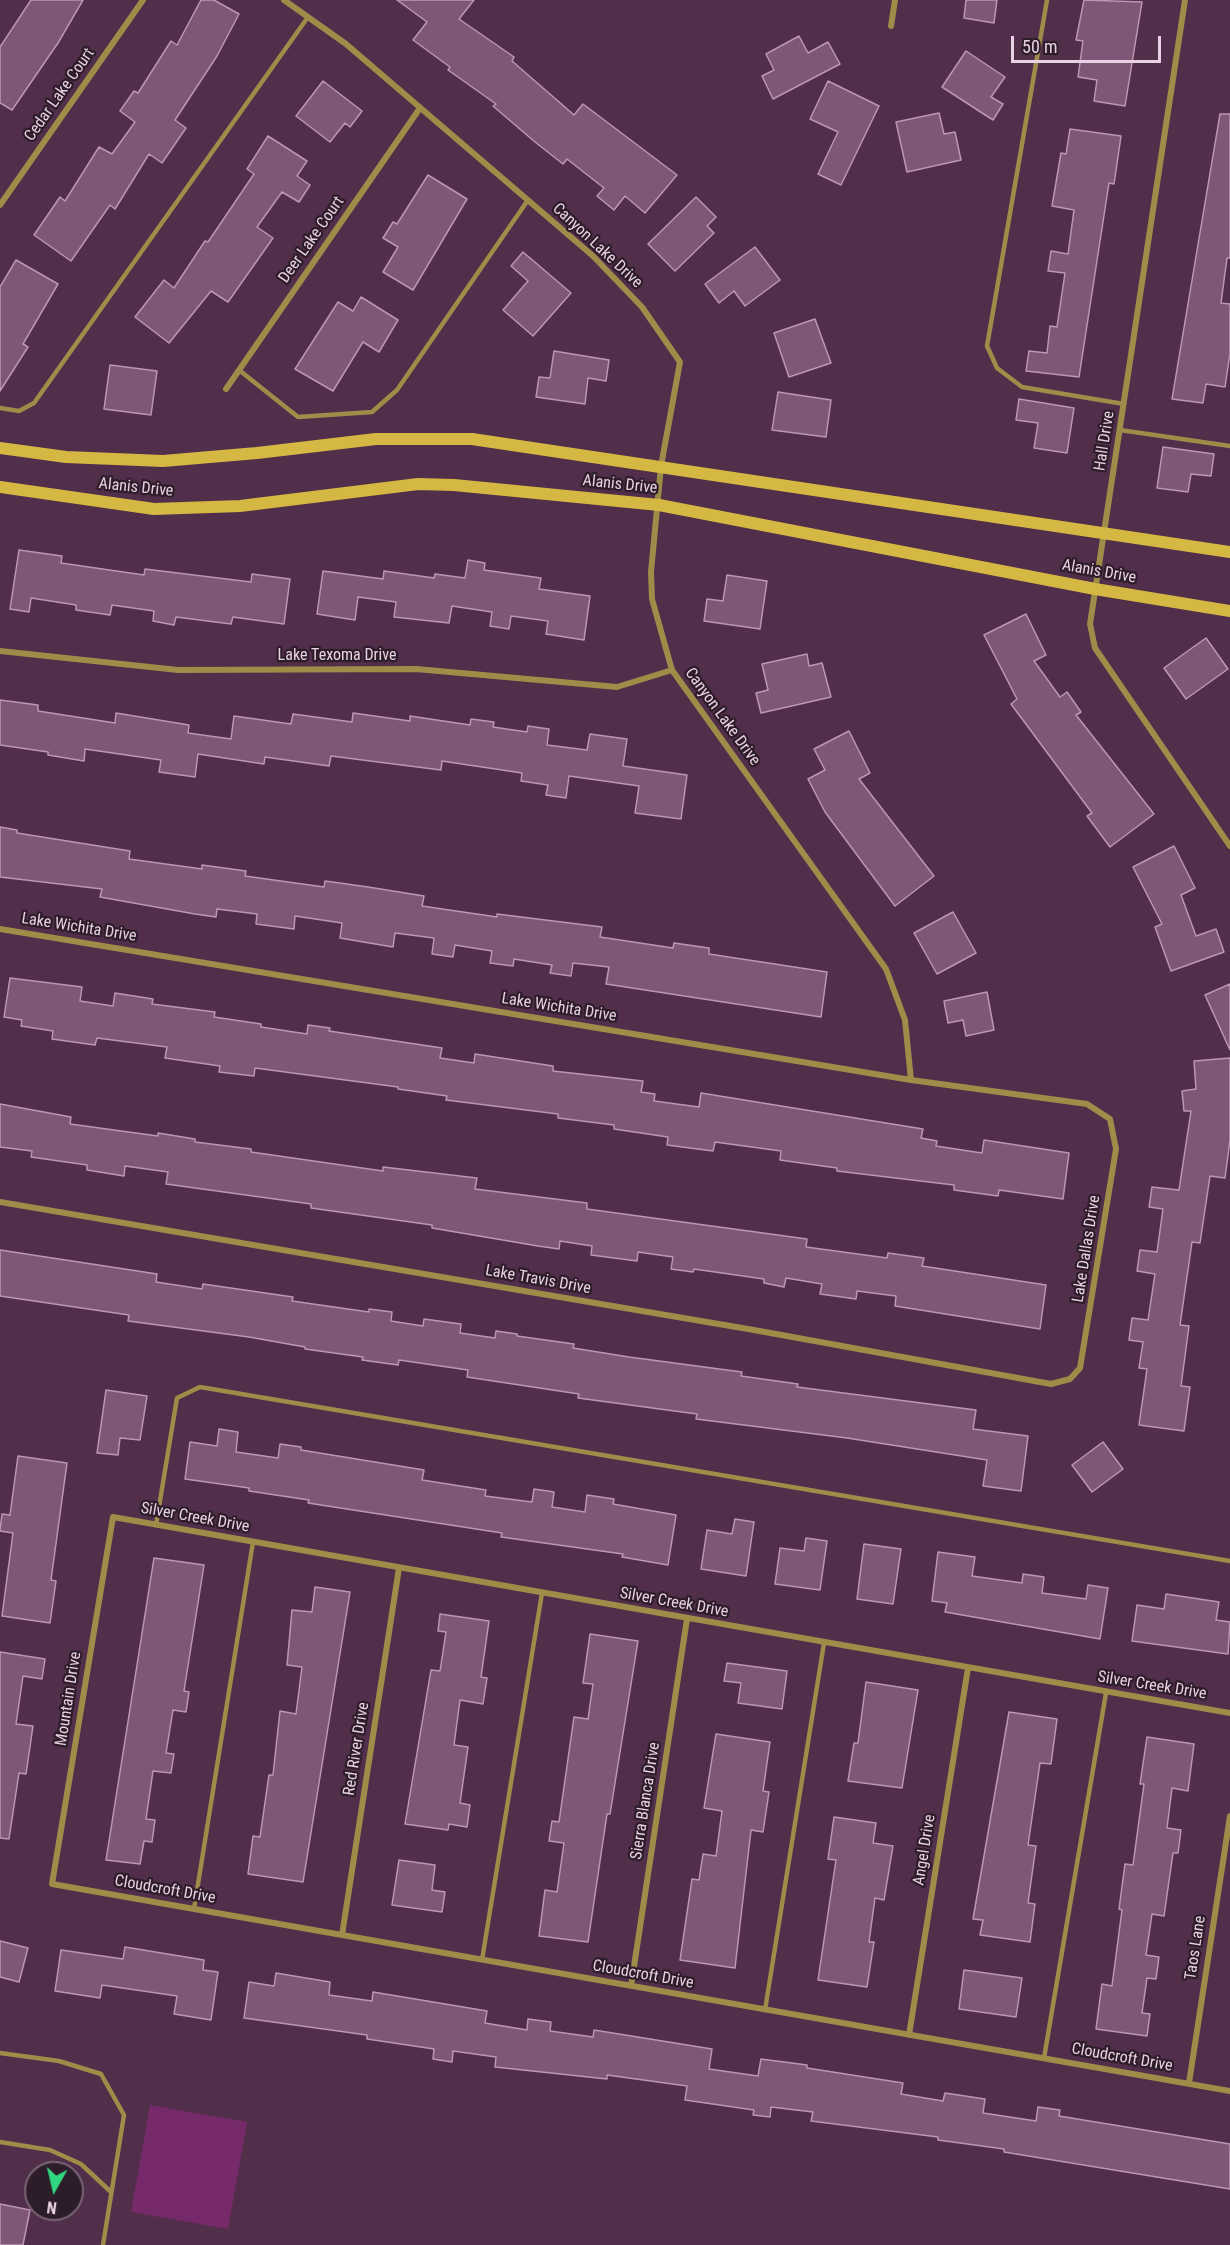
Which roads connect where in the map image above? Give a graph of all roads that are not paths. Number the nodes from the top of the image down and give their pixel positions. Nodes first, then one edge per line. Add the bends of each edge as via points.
1 (143, 0) edge
2 (284, 0) edge
3 (895, 0) edge
4 (1047, 0) edge
5 (1185, 0) edge
6 (308, 17) junction
7 (891, 26) dead end
8 (420, 108) junction
9 (528, 201) junction
10 (0, 205) edge
11 (239, 370) junction
12 (226, 389) dead end
13 (1124, 404) junction
14 (0, 408) edge
15 (1120, 430) junction
16 (1230, 446) edge
17 (0, 448) edge
18 (662, 466) junction
19 (0, 487) edge
20 (658, 505) junction
21 (1104, 534) junction
22 (1230, 552) edge
23 (1095, 589) junction
24 (1230, 611) edge
25 (0, 651) edge
26 (672, 670) junction
27 (1230, 846) edge
28 (0, 929) edge
29 (911, 1080) junction
30 (1110, 1119) joint
31 (0, 1202) edge
32 (1070, 1379) joint
33 (113, 1517) joint
34 (156, 1525) junction
35 (253, 1542) junction
36 (1230, 1561) edge
37 (399, 1568) junction
38 (542, 1593) junction
39 (687, 1619) junction
40 (824, 1643) junction
41 (968, 1668) junction
42 (1106, 1693) junction
43 (1230, 1713) edge
44 (1230, 1816) edge
45 (52, 1884) joint
46 (194, 1909) junction
47 (342, 1935) junction
48 (482, 1960) junction
49 (631, 1986) junction
50 (765, 2010) junction
51 (909, 2035) junction
52 (0, 2053) edge
53 (1044, 2058) junction
54 (1189, 2084) junction
55 (1230, 2091) edge
56 (0, 2142) edge
57 (111, 2192) junction
58 (103, 2245) edge

1 - 10 street, Cedar Lake Court
2 - 6 street, Canyon Lake Drive
3 - 7 street
4 - 13 lane via 987,346 997,368 1022,387
5 - 13 street, Hall Drive
6 - 8 street, Canyon Lake Drive via 346,44
6 - 14 lane via 34,403 19,411
8 - 9 street, Canyon Lake Drive
8 - 11 street, Deer Lake Court
9 - 11 lane via 397,390 372,412 298,417
9 - 18 street, Canyon Lake Drive via 593,256 642,307 680,362
11 - 12 street, Deer Lake Court
13 - 15 street, Hall Drive
15 - 16 lane
15 - 21 street, Hall Drive
17 - 18 main road, Alanis Drive via 66,457 163,461 376,438 472,439
18 - 20 street, Canyon Lake Drive
18 - 21 main road, Alanis Drive
19 - 20 main road, Alanis Drive via 154,509 240,506 418,484
20 - 23 main road, Alanis Drive
20 - 26 street, Canyon Lake Drive via 652,599
21 - 22 main road, Alanis Drive
21 - 23 street, Hall Drive
23 - 24 main road, Alanis Drive
23 - 27 street, Hall Drive via 1090,624 1095,648
25 - 26 street, Lake Texoma Drive via 178,670 416,669 617,687
26 - 29 street, Canyon Lake Drive via 886,969 905,1020
28 - 29 street, Lake Wichita Drive
29 - 30 street, Lake Wichita Drive via 1087,1104
30 - 32 street, Lake Dallas Drive via 1116,1149 1083,1355 1080,1368
31 - 32 street, Lake Travis Drive via 1051,1384
33 - 34 street, Silver Creek Drive
33 - 45 street, Mountain Drive
34 - 35 street, Silver Creek Drive
34 - 36 lane via 177,1398 200,1387
35 - 37 street, Silver Creek Drive
35 - 46 lane
37 - 38 street, Silver Creek Drive
37 - 47 street, Red River Drive
38 - 39 street, Silver Creek Drive
38 - 48 lane
39 - 40 street, Silver Creek Drive
39 - 49 street, Sierra Blanca Drive
40 - 41 street, Silver Creek Drive
40 - 50 lane
41 - 42 street, Silver Creek Drive
41 - 51 street, Angel Drive
42 - 43 street, Silver Creek Drive
42 - 53 lane
44 - 54 street, Taos Lane
45 - 46 street, Cloudcroft Drive
46 - 47 street, Cloudcroft Drive
47 - 48 street, Cloudcroft Drive
48 - 49 street, Cloudcroft Drive
49 - 50 street, Cloudcroft Drive
50 - 51 street, Cloudcroft Drive
51 - 53 street, Cloudcroft Drive
52 - 57 lane via 59,2061 101,2074 124,2115
53 - 54 street, Cloudcroft Drive
54 - 55 street, Cloudcroft Drive
56 - 57 lane via 50,2150 81,2164
57 - 58 lane

